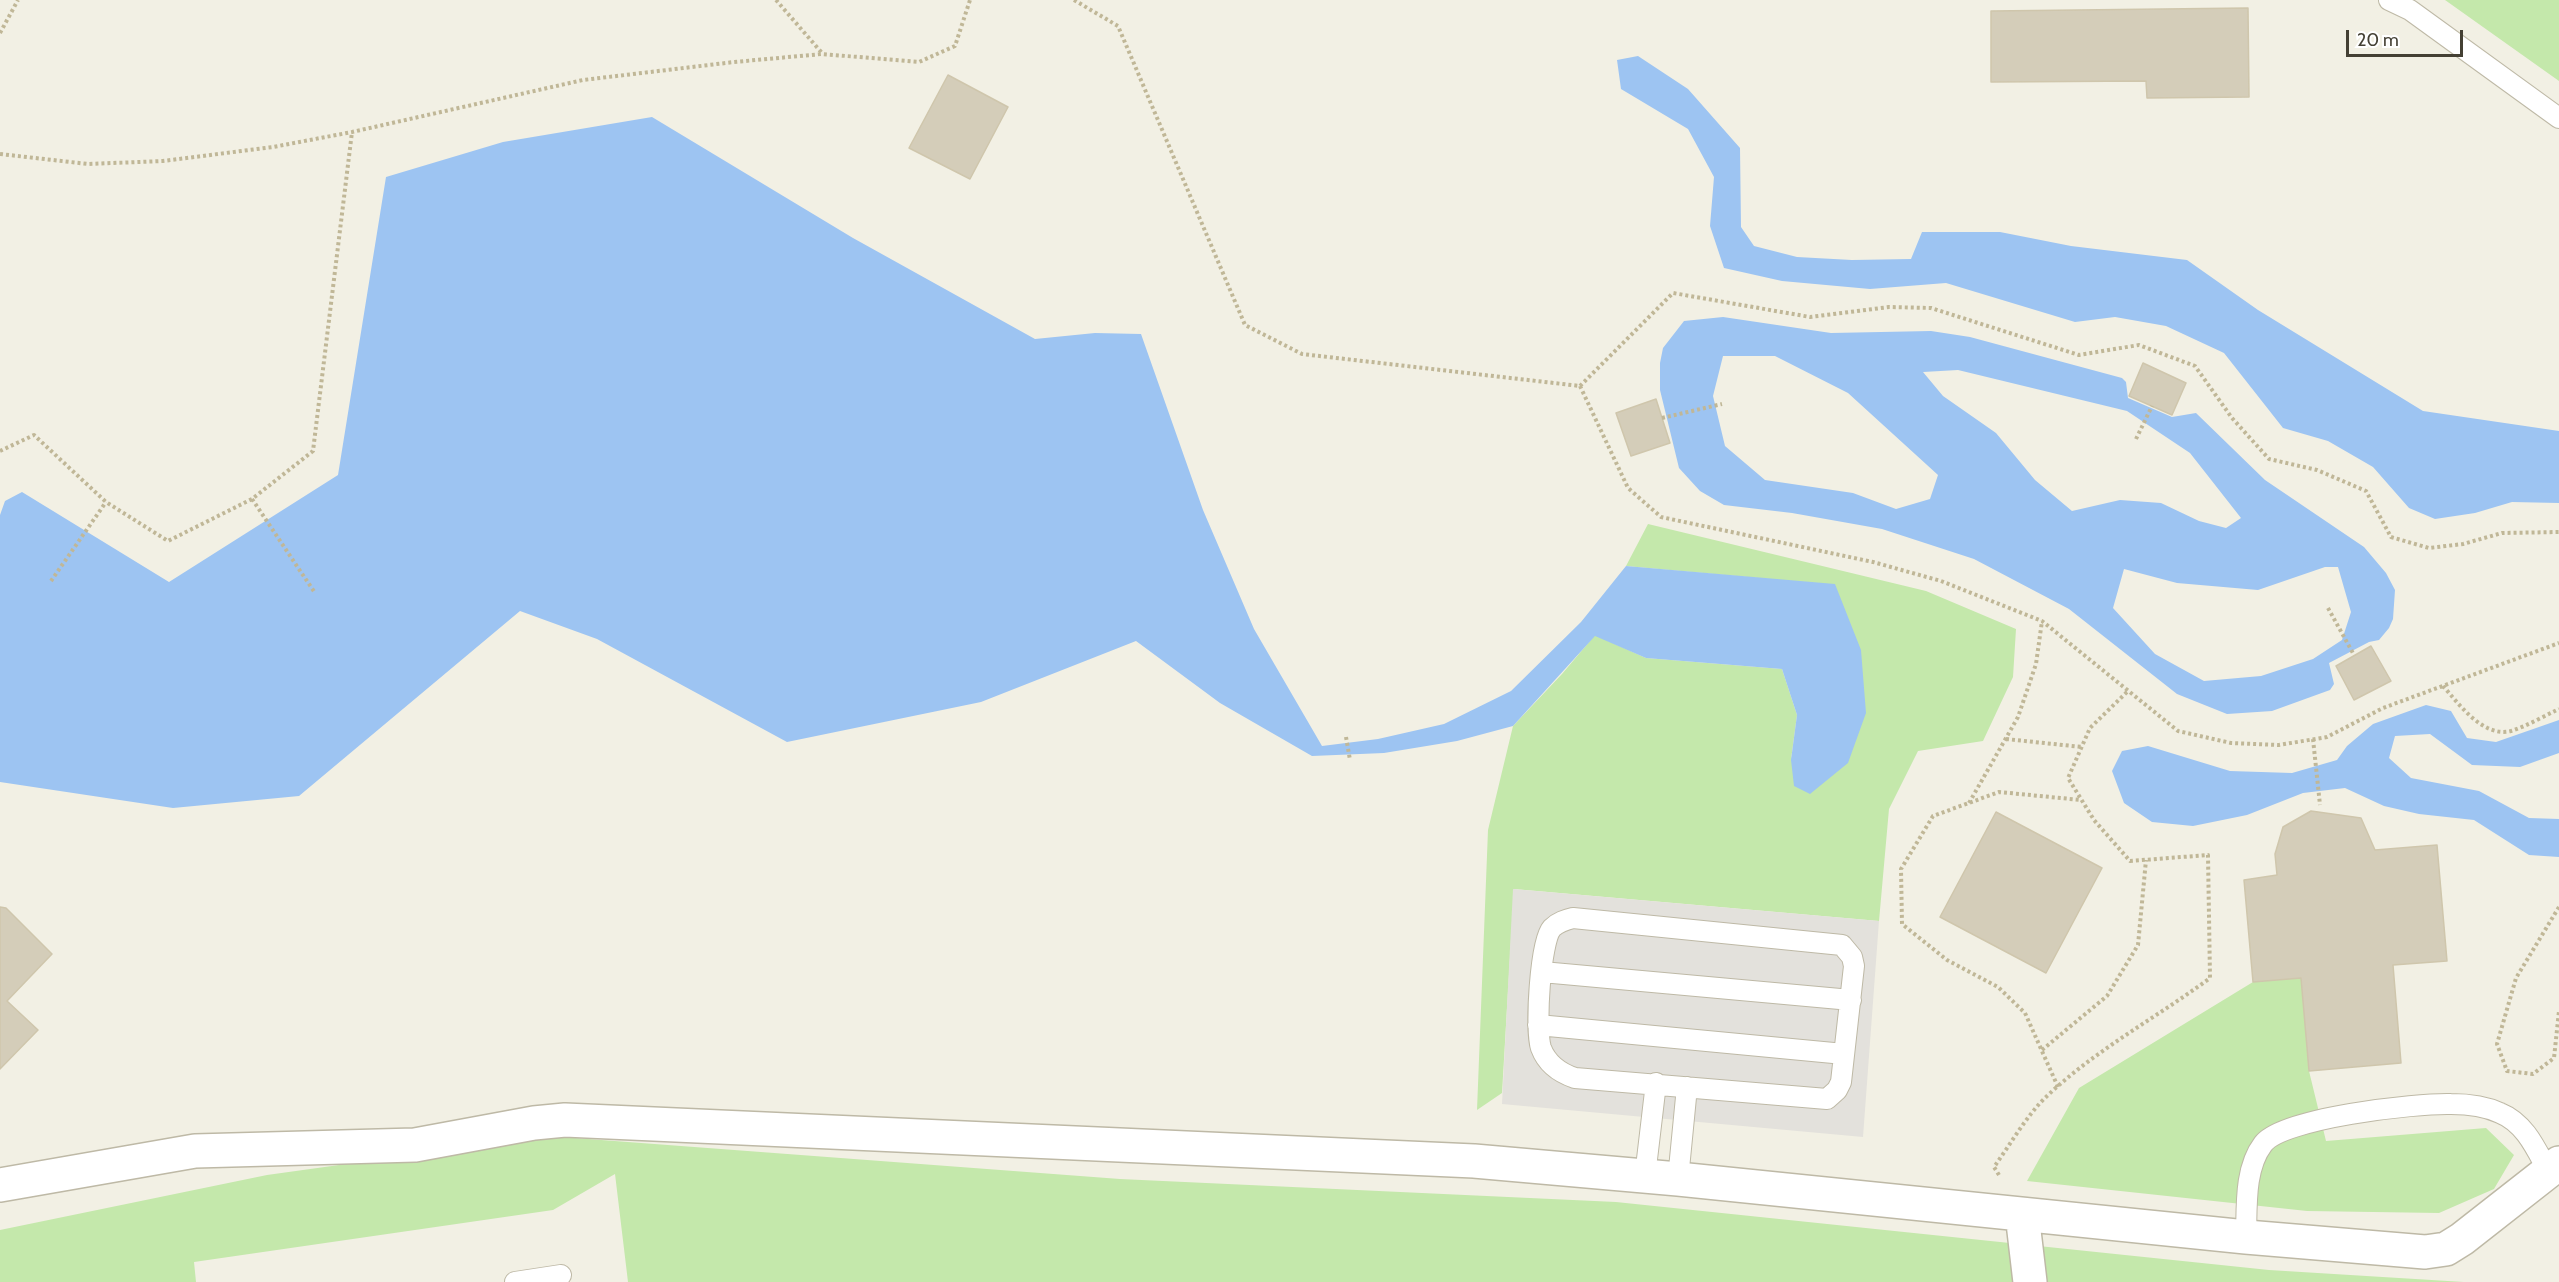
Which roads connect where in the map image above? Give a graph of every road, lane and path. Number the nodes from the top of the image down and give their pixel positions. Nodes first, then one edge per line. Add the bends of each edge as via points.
1 (18, 0) edge
2 (776, 0) edge
3 (970, 0) edge
4 (1074, 0) edge
5 (2389, 0) edge
6 (0, 33) edge
7 (822, 54) junction
8 (2559, 118) edge
9 (352, 132) junction
10 (0, 154) edge
11 (1580, 386) junction
12 (1722, 404) dead end
13 (2152, 406) dead end
14 (1662, 418) dead end
15 (2136, 439) dead end
16 (0, 451) edge
17 (252, 499) junction
18 (106, 502) junction
19 (2559, 532) edge
20 (51, 580) dead end
21 (315, 593) dead end
22 (2328, 608) dead end
23 (2042, 621) junction
24 (2559, 643) edge
25 (2354, 655) dead end
26 (2443, 686) junction
27 (2129, 690) junction
28 (2559, 709) edge
29 (1346, 737) dead end
30 (2006, 739) junction
31 (2313, 740) junction
32 (2082, 747) junction
33 (1350, 760) dead end
34 (2082, 800) junction
35 (1968, 804) junction
36 (2320, 805) dead end
37 (2146, 860) junction
38 (2559, 907) edge
39 (1542, 972) junction
40 (1851, 1000) junction
41 (2559, 1011) edge
42 (1538, 1025) junction
43 (2042, 1050) junction
44 (1844, 1054) junction
45 (1656, 1083) junction
46 (1687, 1087) junction
47 (2059, 1087) junction
48 (2554, 1167) edge
49 (1645, 1176) junction
50 (1678, 1179) junction
51 (0, 1185) edge
52 (2022, 1215) junction
53 (2246, 1237) junction
54 (561, 1275) dead end
55 (515, 1282) edge
56 (2030, 1282) edge

1 - 6 path
2 - 7 path
3 - 7 path via 955,46 919,62
4 - 11 path via 1118,26 1245,325 1302,354
5 - 8 lane via 2410,10
7 - 9 path via 583,80
9 - 10 path via 163,161 88,164
9 - 17 path via 313,451
11 - 19 path via 1673,293 1810,317 1889,307 1931,308 2079,355 2139,345 2195,366 2232,418 2268,459 2317,470 2366,491 2391,537 2429,548 2502,533
11 - 23 path via 1628,488 1661,517 1941,580
12 - 14 path
13 - 15 path
16 - 18 path via 34,435
17 - 18 path via 168,541
17 - 21 path
18 - 20 path
22 - 25 path
23 - 27 path
23 - 30 path via 2036,664
24 - 26 path
26 - 28 path via 2465,711 2489,729 2510,732
26 - 31 path
27 - 31 path via 2178,731 2232,743 2279,745
27 - 32 path via 2090,729
29 - 33 path
30 - 32 path
30 - 35 path
31 - 36 path
32 - 34 path via 2068,778
34 - 35 path via 1999,792
34 - 37 path via 2130,861
35 - 43 path via 1933,816 1901,870 1902,924 1947,960 1998,987 2025,1013
37 - 43 path via 2138,945 2107,996
37 - 47 path via 2208,855 2210,978 2111,1044
38 - 41 path via 2516,978 2497,1044 2507,1071 2533,1074 2554,1058
39 - 40 lane
39 - 40 lane via 1547,935 1560,922 1573,918 1842,945 1854,966
39 - 42 lane
40 - 44 lane
42 - 44 lane
42 - 45 lane via 1542,1049 1549,1062 1565,1075
43 - 47 path
44 - 46 lane via 1841,1082 1827,1099
45 - 46 lane
45 - 49 lane
46 - 50 lane
47 - 52 path via 2045,1098 1994,1167
48 - 53 street via 2446,1249 2386,1250
48 - 53 lane via 2520,1125 2479,1106 2393,1108 2311,1122 2273,1135 2262,1145 2249,1182
49 - 50 street
49 - 51 street via 1474,1161 565,1120 534,1122 415,1145 195,1151
50 - 52 street
52 - 53 street
52 - 56 street
54 - 55 lane

